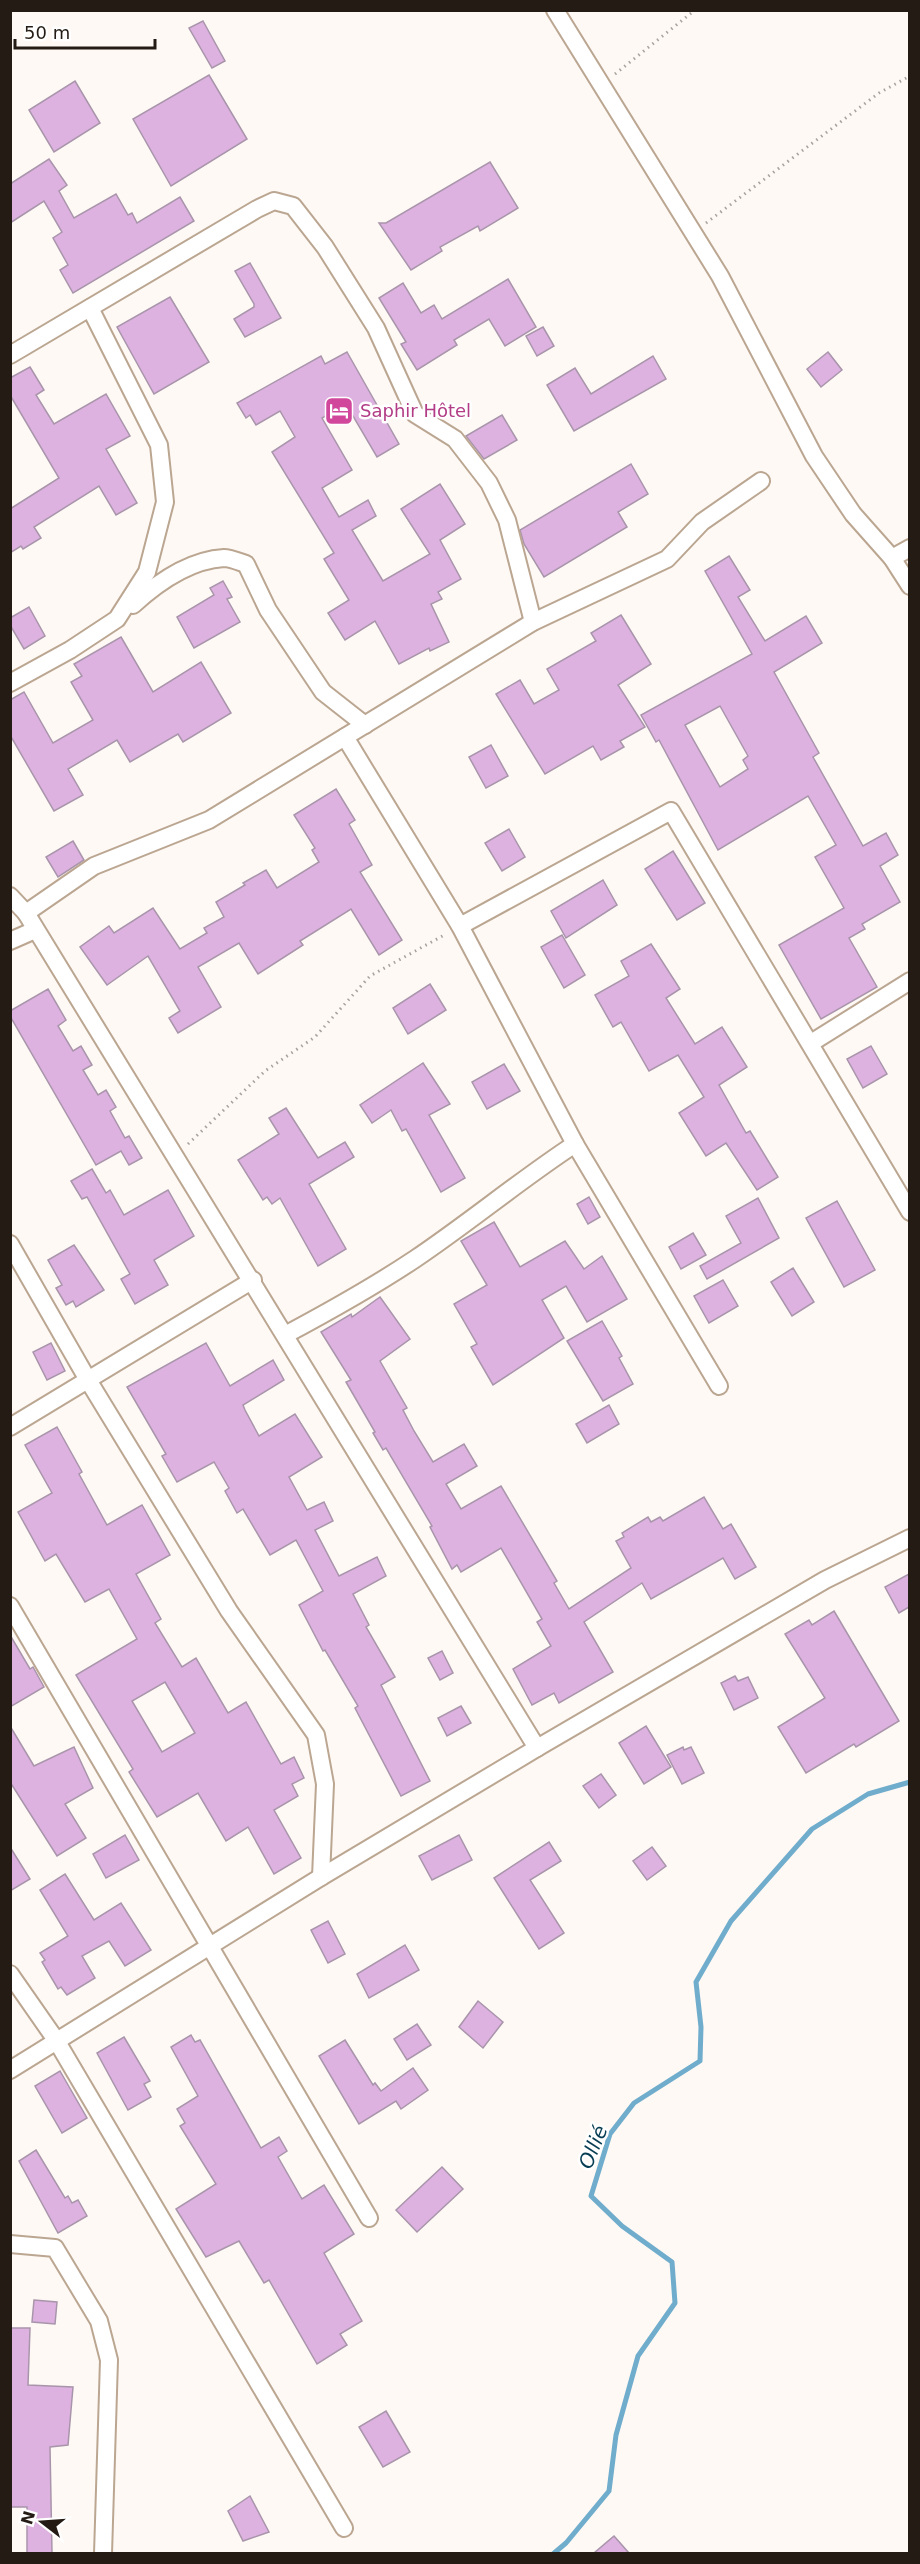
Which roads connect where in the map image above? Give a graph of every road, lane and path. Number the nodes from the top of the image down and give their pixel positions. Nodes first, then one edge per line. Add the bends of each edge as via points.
1 (555, 10) edge
2 (695, 10) edge
3 (909, 76) edge
4 (602, 85) junction
5 (693, 233) junction
6 (90, 308) junction
7 (10, 355) edge
8 (760, 482) dead end
9 (909, 548) edge
10 (892, 558) junction
11 (909, 586) edge
12 (117, 619) junction
13 (533, 622) junction
14 (10, 683) edge
15 (365, 725) junction
16 (345, 737) junction
17 (10, 896) edge
18 (26, 913) junction
19 (460, 927) junction
20 (35, 930) junction
21 (10, 941) edge
22 (909, 981) edge
23 (811, 1043) junction
24 (576, 1144) junction
25 (174, 1157) junction
26 (909, 1212) edge
27 (10, 1244) edge
28 (253, 1280) junction
29 (285, 1335) junction
30 (88, 1380) junction
31 (719, 1386) dead end
32 (10, 1427) edge
33 (909, 1538) edge
34 (10, 1606) edge
35 (537, 1748) junction
36 (321, 1876) junction
37 (209, 1948) junction
38 (10, 1974) edge
39 (56, 2040) junction
40 (10, 2070) edge
41 (369, 2218) dead end
42 (10, 2244) edge
43 (344, 2528) dead end
44 (104, 2553) edge

1 - 4 street
2 - 4 path
3 - 5 path via 879,93
4 - 5 street
5 - 10 street via 720,276 814,456 853,514
6 - 7 street
6 - 12 street via 159,445 165,501 147,572
6 - 13 street via 257,209 274,201 293,206 325,247 376,328 416,414 455,439 489,483 507,520
8 - 13 street via 702,522 667,559
9 - 10 street
10 - 11 street
12 - 14 street
12 - 15 street via 158,583 197,566 225,558 246,564 268,610 323,692
13 - 15 street
15 - 16 street
16 - 18 street via 209,820 94,866
16 - 19 street
17 - 18 street
18 - 20 street
19 - 23 street via 671,811
19 - 24 street
19 - 25 path via 370,976 315,1037 265,1071
20 - 21 street
20 - 25 street
22 - 23 street
23 - 26 street
24 - 29 street via 417,1258 349,1302
24 - 31 street
25 - 28 street
27 - 30 street
28 - 29 street
28 - 30 street
29 - 35 street
30 - 32 street
30 - 36 street via 229,1611 316,1735 325,1784
33 - 35 street via 825,1580
34 - 37 street
35 - 36 street
36 - 37 street
37 - 39 street
37 - 41 street
38 - 39 street
39 - 40 street
39 - 43 street
42 - 44 street via 56,2248 99,2321 109,2360

